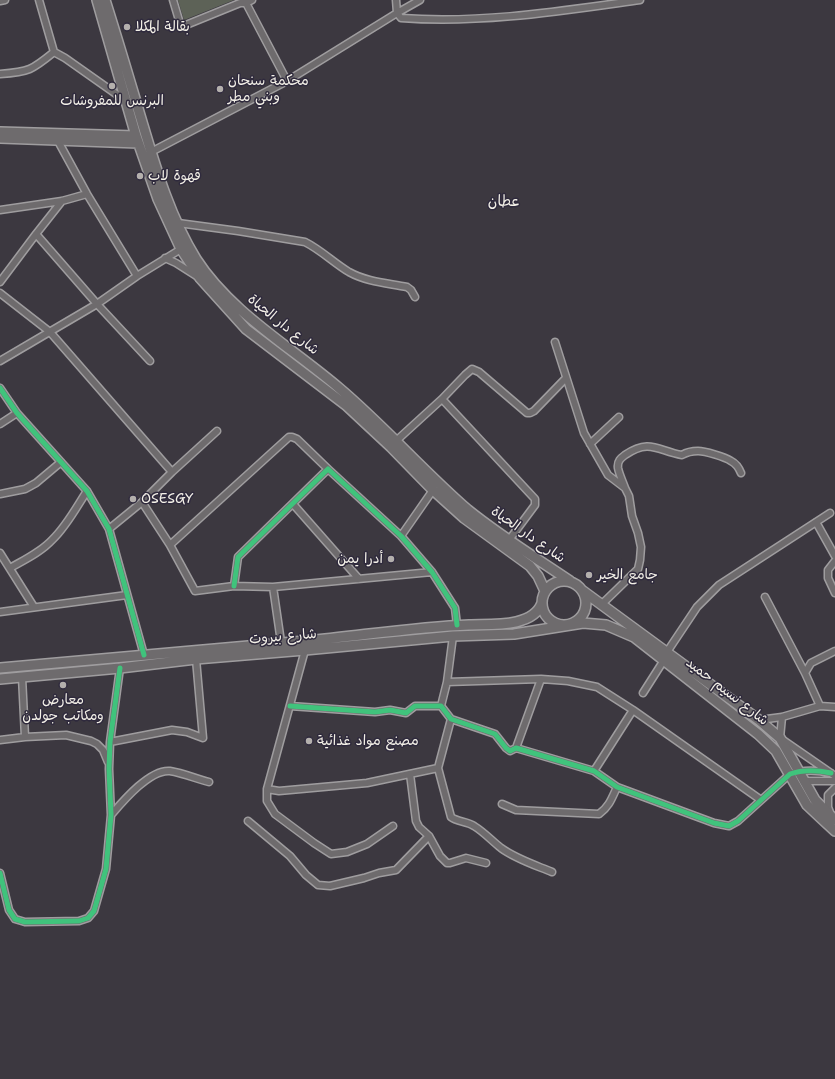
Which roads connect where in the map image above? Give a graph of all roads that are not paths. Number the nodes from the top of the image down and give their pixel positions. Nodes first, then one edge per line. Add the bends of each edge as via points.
1 (5, 0) edge
2 (39, 0) edge
3 (97, 0) edge
4 (105, 0) edge
5 (173, 0) edge
6 (396, 0) edge
7 (420, 0) edge
8 (640, 0) edge
9 (0, 1) edge
10 (244, 2) edge
11 (594, 3) edge
12 (397, 12) junction
13 (54, 52) junction
14 (0, 74) edge
15 (286, 81) junction
16 (126, 101) junction
17 (0, 132) edge
18 (0, 138) edge
19 (137, 140) junction
20 (58, 141) junction
21 (151, 152) junction
22 (154, 176) junction
23 (87, 194) junction
24 (62, 201) junction
25 (0, 210) edge
26 (178, 223) junction
27 (36, 234) junction
28 (181, 249) junction
29 (165, 258) junction
30 (137, 276) junction
31 (200, 278) junction
32 (0, 282) edge
33 (0, 293) edge
34 (415, 297) dead end
35 (96, 304) junction
36 (50, 332) junction
37 (555, 342) dead end
38 (0, 361) edge
39 (150, 361) dead end
40 (566, 378) junction
41 (0, 388) edge
42 (442, 399) junction
43 (17, 413) junction
44 (619, 417) dead end
45 (0, 424) edge
46 (217, 431) dead end
47 (396, 441) junction
48 (590, 444) junction
49 (61, 462) junction
50 (328, 469) junction
51 (172, 472) junction
52 (741, 473) dead end
53 (436, 487) junction
54 (625, 488) junction
55 (87, 492) junction
56 (0, 494) edge
57 (142, 502) junction
58 (293, 504) junction
59 (830, 513) dead end
60 (816, 522) junction
61 (109, 529) junction
62 (401, 536) junction
63 (509, 540) junction
64 (170, 545) junction
65 (0, 553) edge
66 (835, 556) edge
67 (835, 561) edge
68 (10, 568) junction
69 (432, 572) junction
70 (359, 579) junction
71 (570, 581) junction
72 (234, 586) junction
73 (273, 587) junction
74 (545, 591) junction
75 (583, 591) junction
76 (835, 593) edge
77 (127, 595) junction
78 (765, 597) dead end
79 (542, 603) junction
80 (602, 604) junction
81 (34, 607) junction
82 (0, 612) edge
83 (457, 625) junction
84 (568, 625) junction
85 (453, 636) junction
86 (281, 642) junction
87 (314, 644) junction
88 (305, 650) junction
89 (835, 650) edge
90 (144, 655) junction
91 (666, 656) junction
92 (196, 659) junction
93 (78, 666) junction
94 (0, 668) edge
95 (120, 668) junction
96 (805, 673) junction
97 (22, 677) junction
98 (0, 679) edge
99 (541, 679) junction
100 (447, 682) junction
101 (643, 693) dead end
102 (290, 706) junction
103 (441, 706) junction
104 (820, 706) junction
105 (835, 707) edge
106 (633, 710) junction
107 (782, 717) junction
108 (451, 719) junction
109 (759, 720) junction
110 (25, 737) junction
111 (780, 738) junction
112 (0, 740) edge
113 (110, 742) junction
114 (516, 748) junction
115 (438, 768) junction
116 (109, 769) junction
117 (594, 771) junction
118 (410, 774) junction
119 (833, 774) edge
120 (795, 775) junction
121 (805, 780) junction
122 (835, 781) edge
123 (209, 782) dead end
124 (617, 787) junction
125 (835, 788) edge
126 (266, 789) junction
127 (761, 800) junction
128 (502, 804) dead end
129 (111, 815) junction
130 (833, 818) edge
131 (248, 821) dead end
132 (393, 826) dead end
133 (835, 831) edge
134 (430, 836) junction
135 (486, 863) dead end
136 (552, 872) dead end
137 (0, 873) edge

1 - 9 street
2 - 13 street
3 - 16 main road, شارع دار الحياة
4 - 21 main road, شارع دار الحياة
5 - 10 street via 182,27
6 - 12 street
7 - 12 street
8 - 11 street
10 - 15 street
11 - 12 street via 514,16 427,20 401,18
12 - 15 street
13 - 14 street via 35,67 21,72
13 - 16 street
15 - 21 street
16 - 19 main road, شارع دار الحياة
17 - 19 main road
18 - 20 main road
19 - 20 main road
19 - 22 main road, شارع دار الحياة
20 - 23 street
21 - 22 main road, شارع دار الحياة
22 - 26 main road, شارع دار الحياة
22 - 28 main road, شارع دار الحياة via 158,199
23 - 24 street
23 - 30 street
24 - 25 street
24 - 27 street
26 - 34 street via 305,242 349,272 371,281 407,287 412,290
26 - 47 main road, شارع دار الحياة via 196,260 226,296 338,387
27 - 32 street
27 - 35 street
28 - 29 street
28 - 31 main road, شارع دار الحياة
29 - 30 street
29 - 31 street
30 - 35 street
31 - 53 main road, شارع دار الحياة via 246,329 347,406
33 - 36 street
35 - 36 street
35 - 39 street
36 - 38 street
36 - 51 street
37 - 40 street
40 - 42 street via 530,413 472,369
40 - 48 street
41 - 43 street
42 - 47 street
42 - 63 street via 535,499 535,505
43 - 45 street
43 - 49 street
44 - 48 street
46 - 51 street
47 - 53 main road, شارع دار الحياة
48 - 54 street via 608,475
49 - 55 street
49 - 56 street via 24,490
50 - 58 street
50 - 62 street
50 - 64 street via 297,439 289,437
51 - 57 street
52 - 54 street via 732,461 699,450 682,454 663,448 638,447 621,458 618,463
53 - 62 street
53 - 63 main road, شارع دار الحياة
53 - 74 main road, شارع دار الحياة via 464,518 530,566
54 - 80 street via 638,533 640,560 638,569
55 - 61 street
55 - 68 street via 52,541
57 - 61 street
57 - 64 street
58 - 70 street
58 - 72 street via 238,557
59 - 60 street
60 - 66 street
60 - 91 street via 719,585 697,607
61 - 77 street
62 - 69 street
63 - 71 main road, شارع دار الحياة
64 - 72 street via 196,591
65 - 68 street
67 - 76 street via 828,570 828,578
68 - 81 street
69 - 70 street
69 - 83 street via 455,608
70 - 73 street
71 - 74 main road via 556,582
71 - 75 main road via 580,586
72 - 73 street
73 - 86 street
74 - 79 main road
75 - 80 main road, شارع نسيم حميد
75 - 84 main road via 586,598 584,612 580,618
77 - 81 street
77 - 90 street
78 - 96 street
79 - 83 main road, شارع بيروت via 531,616 514,623
79 - 84 main road via 547,617 553,622
80 - 91 main road, شارع نسيم حميد
81 - 82 street
83 - 87 main road, شارع بيروت
84 - 85 main road, شارع بيروت via 521,633
84 - 91 main road, شارع نسيم حميد via 606,625 634,637
85 - 87 main road, شارع بيروت
85 - 100 street
86 - 87 main road, شارع بيروت
86 - 90 main road, شارع بيروت
87 - 88 main road, شارع بيروت
88 - 92 main road, شارع بيروت
88 - 102 street
89 - 96 street via 811,662
90 - 93 main road, شارع بيروت
91 - 101 street
91 - 109 main road, شارع نسيم حميد
91 - 120 main road, شارع نسيم حميد via 758,734
92 - 95 main road, شارع بيروت
92 - 113 street via 203,738 172,730
93 - 94 main road, شارع بيروت
93 - 95 main road, شارع بيروت
93 - 97 main road, شارع بيروت
95 - 113 street
96 - 104 street
97 - 98 main road, شارع بيروت
97 - 110 street
99 - 100 street
99 - 106 street via 597,687
99 - 114 street
100 - 103 street
102 - 103 street via 375,712 390,710 406,713 415,706
102 - 126 street
103 - 108 street
104 - 105 street
104 - 107 street
106 - 117 street
106 - 127 street
107 - 109 street
107 - 111 street
108 - 114 street via 495,734 510,751
108 - 115 street
109 - 111 main road, شارع نسيم حميد
110 - 112 street
110 - 116 street via 66,735 91,741 103,750
111 - 119 street
111 - 120 main road, شارع نسيم حميد
113 - 116 street
114 - 117 street
115 - 118 street
115 - 136 street via 451,817 473,825 502,849
116 - 129 street
117 - 124 street
118 - 126 street via 367,784 279,791
118 - 134 street via 416,821
119 - 120 street via 817,770
120 - 121 main road, شارع نسيم حميد
120 - 127 street
120 - 133 main road, شارع نسيم حميد via 807,805
121 - 122 street
121 - 130 main road, شارع نسيم حميد via 815,800
123 - 129 street via 169,771 159,773 136,788
124 - 127 street via 714,823 729,826
124 - 128 street via 610,803 599,814 516,810
125 - 130 street via 828,795 828,807
126 - 132 street via 267,801 275,814 332,854 347,852 367,844
129 - 137 street via 106,869 94,911 88,918 79,921 25,922 15,919 9,910
131 - 134 street via 290,856 318,885 330,886 396,870
134 - 135 street via 440,856 447,863 466,858

